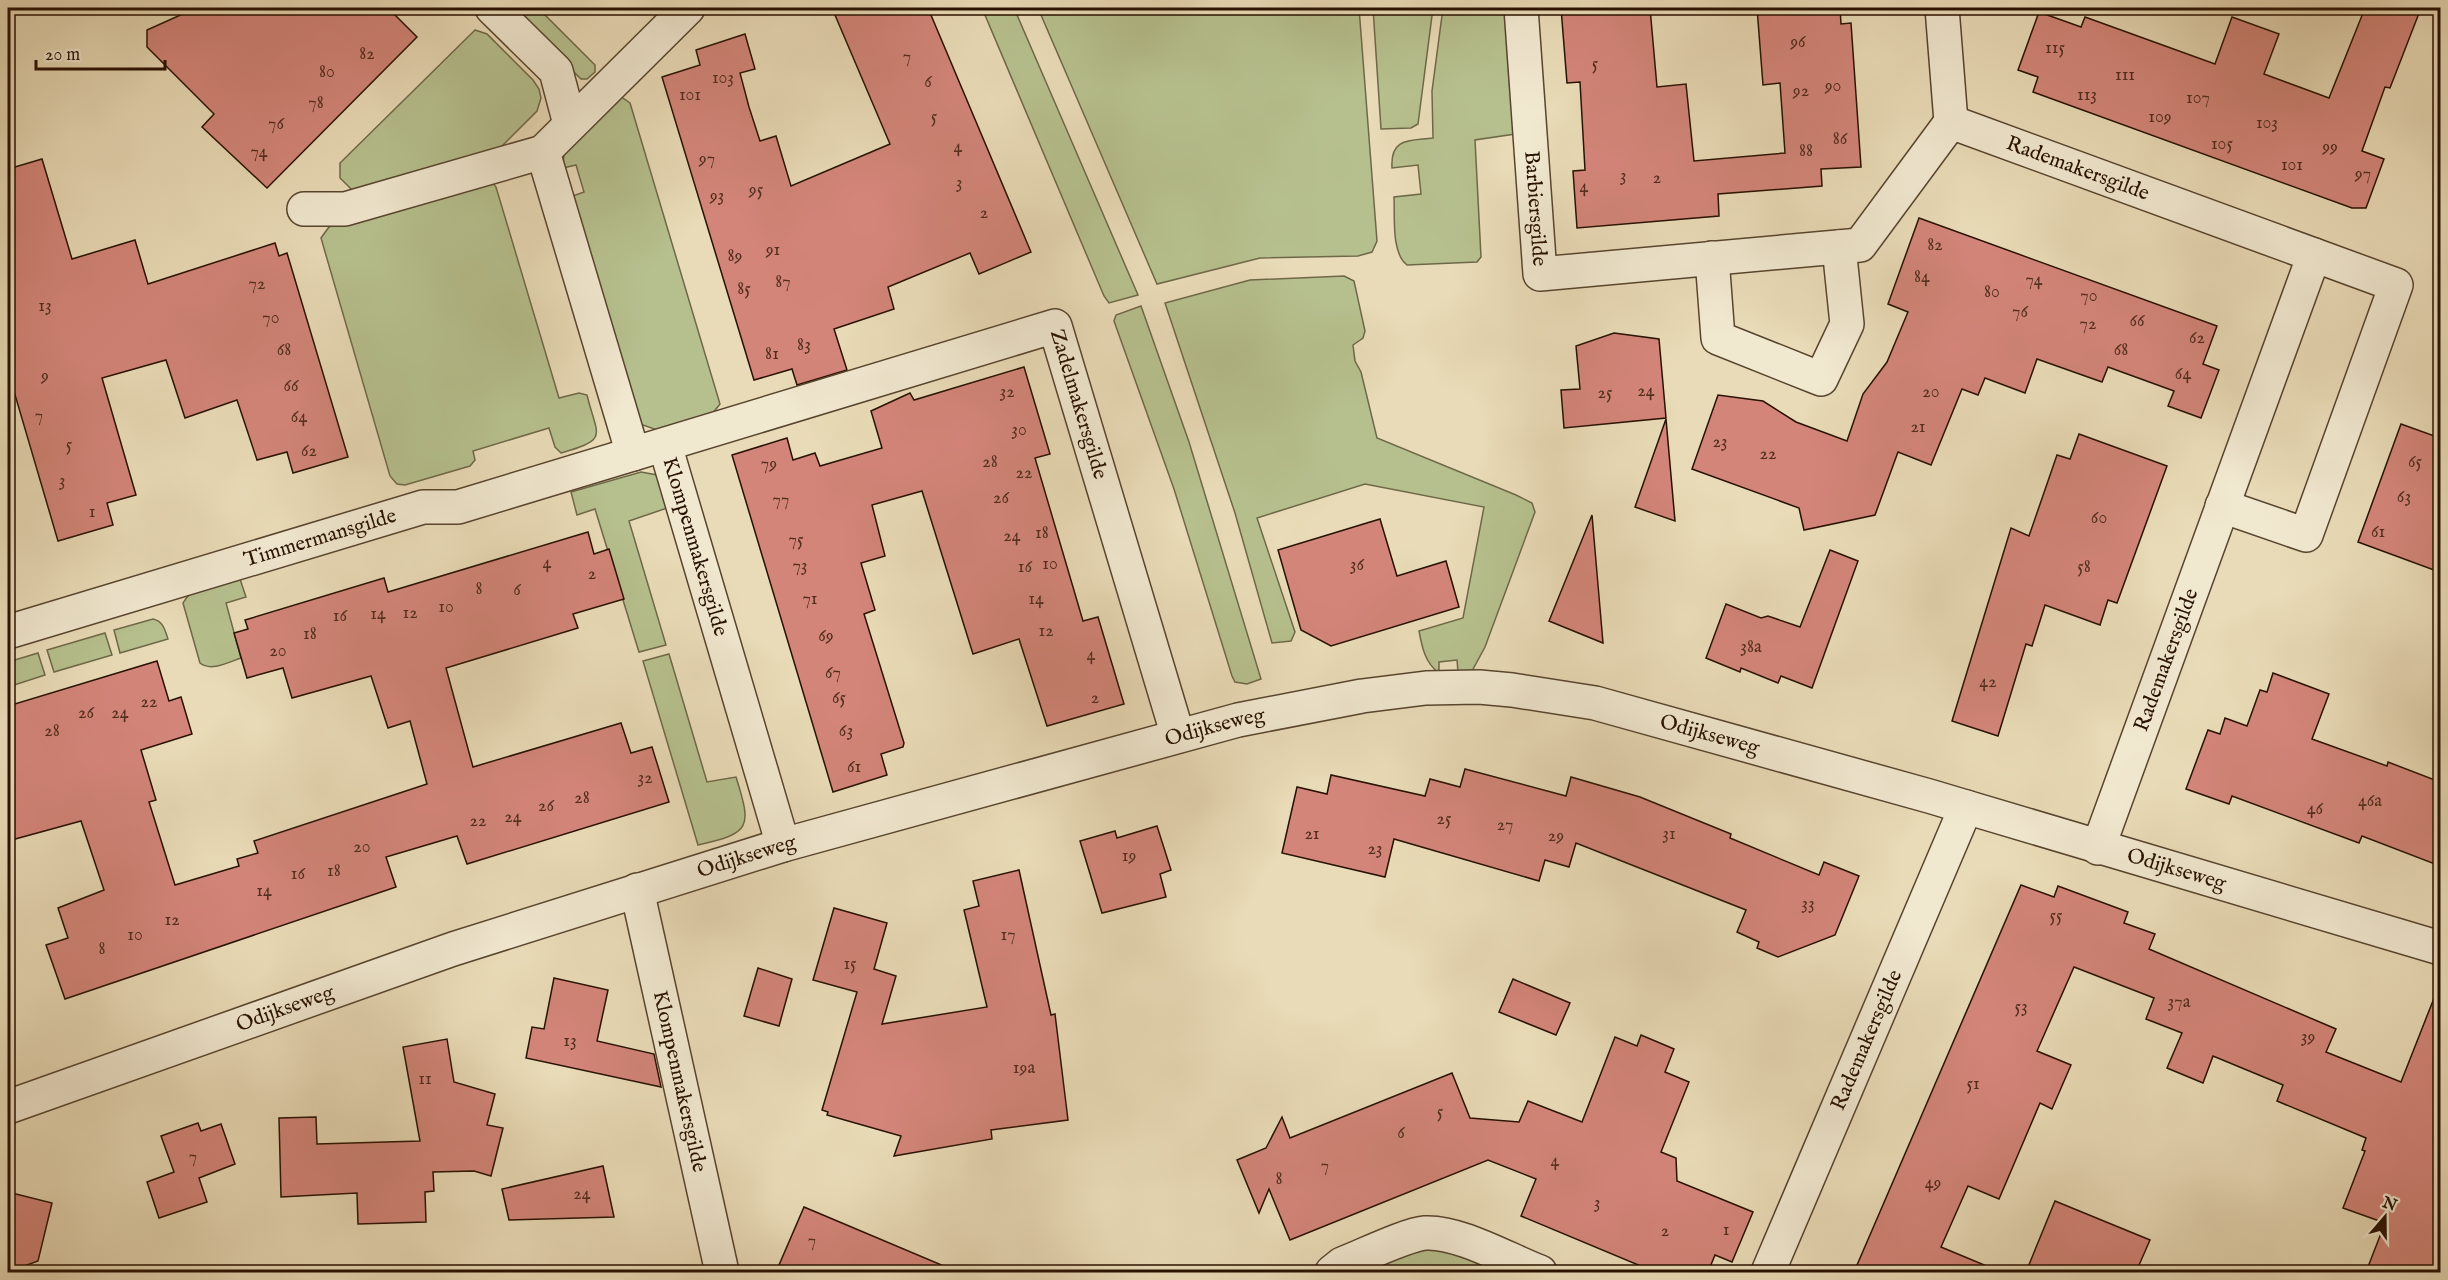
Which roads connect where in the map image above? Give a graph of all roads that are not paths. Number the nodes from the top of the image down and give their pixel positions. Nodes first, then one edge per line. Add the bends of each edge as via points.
1 (492, 8) edge
2 (688, 8) edge
3 (1521, 8) edge
4 (1942, 8) edge
5 (1951, 123) junction
6 (570, 124) junction
7 (543, 152) junction
8 (304, 208) dead end
9 (1839, 247) junction
10 (2314, 255) junction
11 (1712, 258) junction
12 (664, 445) junction
13 (633, 454) junction
14 (2222, 506) junction
15 (8, 632) edge
16 (1178, 736) junction
17 (1966, 807) junction
18 (783, 845) junction
19 (2098, 848) junction
20 (637, 890) junction
21 (2440, 948) edge
22 (8, 1107) edge
23 (722, 1272) edge
24 (1332, 1272) edge
25 (1540, 1272) edge
26 (1768, 1272) edge

1 - 6 street via 556,71
2 - 6 street
3 - 11 street, Barbiersgilde via 1540,274
4 - 5 street
5 - 9 street, Barbiersgilde via 1860,245
5 - 10 street, Rademakersgilde
6 - 7 street
7 - 8 street via 345,209
7 - 13 street, Klompenmakersgilde
9 - 11 street, Barbiersgilde
9 - 11 street via 1847,324 1821,379 1718,338
10 - 14 street, Rademakersgilde
10 - 14 street, Rademakersgilde via 2396,285 2306,535
12 - 13 street, Klompenmakersgilde
12 - 16 street, Zadelmakersgilde via 1055,327
12 - 18 street, Klompenmakersgilde
13 - 15 street, Timmermansgilde via 458,507 423,507
14 - 19 street, Rademakersgilde
16 - 17 street, Odijkseweg via 1362,696 1453,687 1512,690 1595,704
16 - 18 street, Odijkseweg
17 - 19 street, Odijkseweg
17 - 26 street, Rademakersgilde
18 - 20 street, Odijkseweg
19 - 21 street, Odijkseweg
20 - 22 street, Odijkseweg via 453,950
20 - 23 street, Klompenmakersgilde
24 - 25 street via 1342,1264 1423,1233 1457,1238

